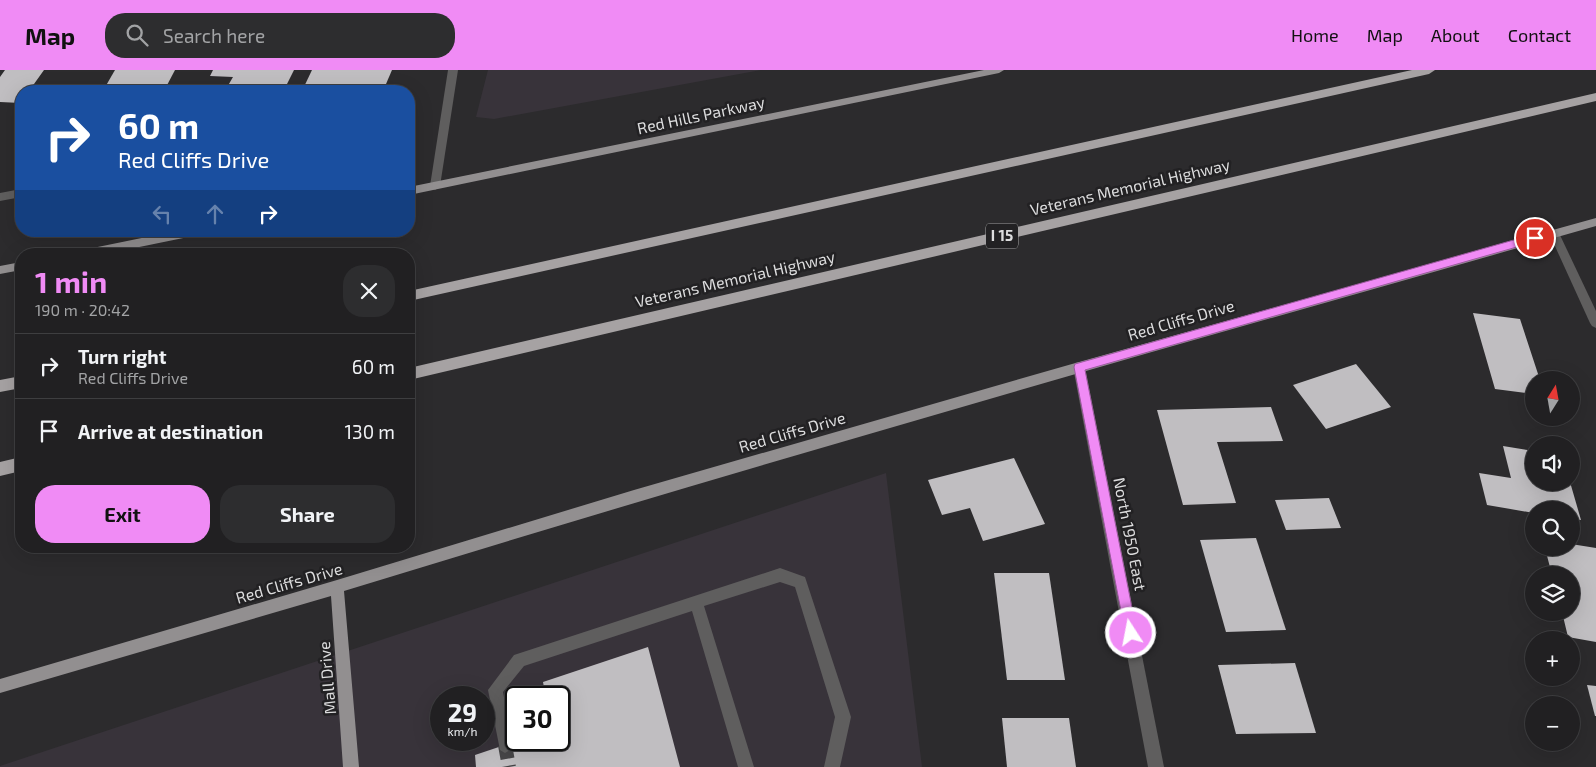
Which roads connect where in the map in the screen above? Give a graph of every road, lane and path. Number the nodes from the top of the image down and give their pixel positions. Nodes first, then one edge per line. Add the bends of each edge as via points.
1 (453, 70) edge
2 (999, 70) edge
3 (1429, 70) edge
4 (1596, 97) edge
5 (435, 186) junction
6 (415, 190) edge
7 (15, 194) edge
8 (0, 197) edge
9 (1596, 222) edge
10 (1554, 233) junction
11 (154, 237) edge
12 (108, 248) edge
13 (15, 267) edge
14 (0, 270) edge
15 (415, 295) edge
16 (1596, 324) edge
17 (1079, 367) junction
18 (415, 373) edge
19 (15, 383) edge
20 (0, 386) edge
21 (15, 465) edge
22 (0, 469) edge
23 (337, 587) junction
24 (696, 602) junction
25 (0, 686) edge
26 (505, 745) tunnel mouth
27 (351, 767) edge
28 (746, 767) edge
29 (832, 767) edge
30 (1156, 767) edge

1 - 5 street
2 - 5 main road, Red Hills Parkway
3 - 15 highway
4 - 18 highway, Veterans Memorial Highway / I 15
5 - 6 main road, Red Hills Parkway
7 - 8 street
9 - 10 main road, Red Cliffs Drive
10 - 16 street
10 - 17 main road, Red Cliffs Drive
11 - 12 main road
13 - 14 main road
17 - 23 main road, Red Cliffs Drive via 634,496
17 - 30 street, North 1950 East
19 - 20 highway
21 - 22 highway
23 - 25 main road, Red Cliffs Drive
23 - 27 main road, Mall Drive
24 - 26 street via 519,660 496,690
24 - 28 street
24 - 29 street via 780,575 800,582 843,717

